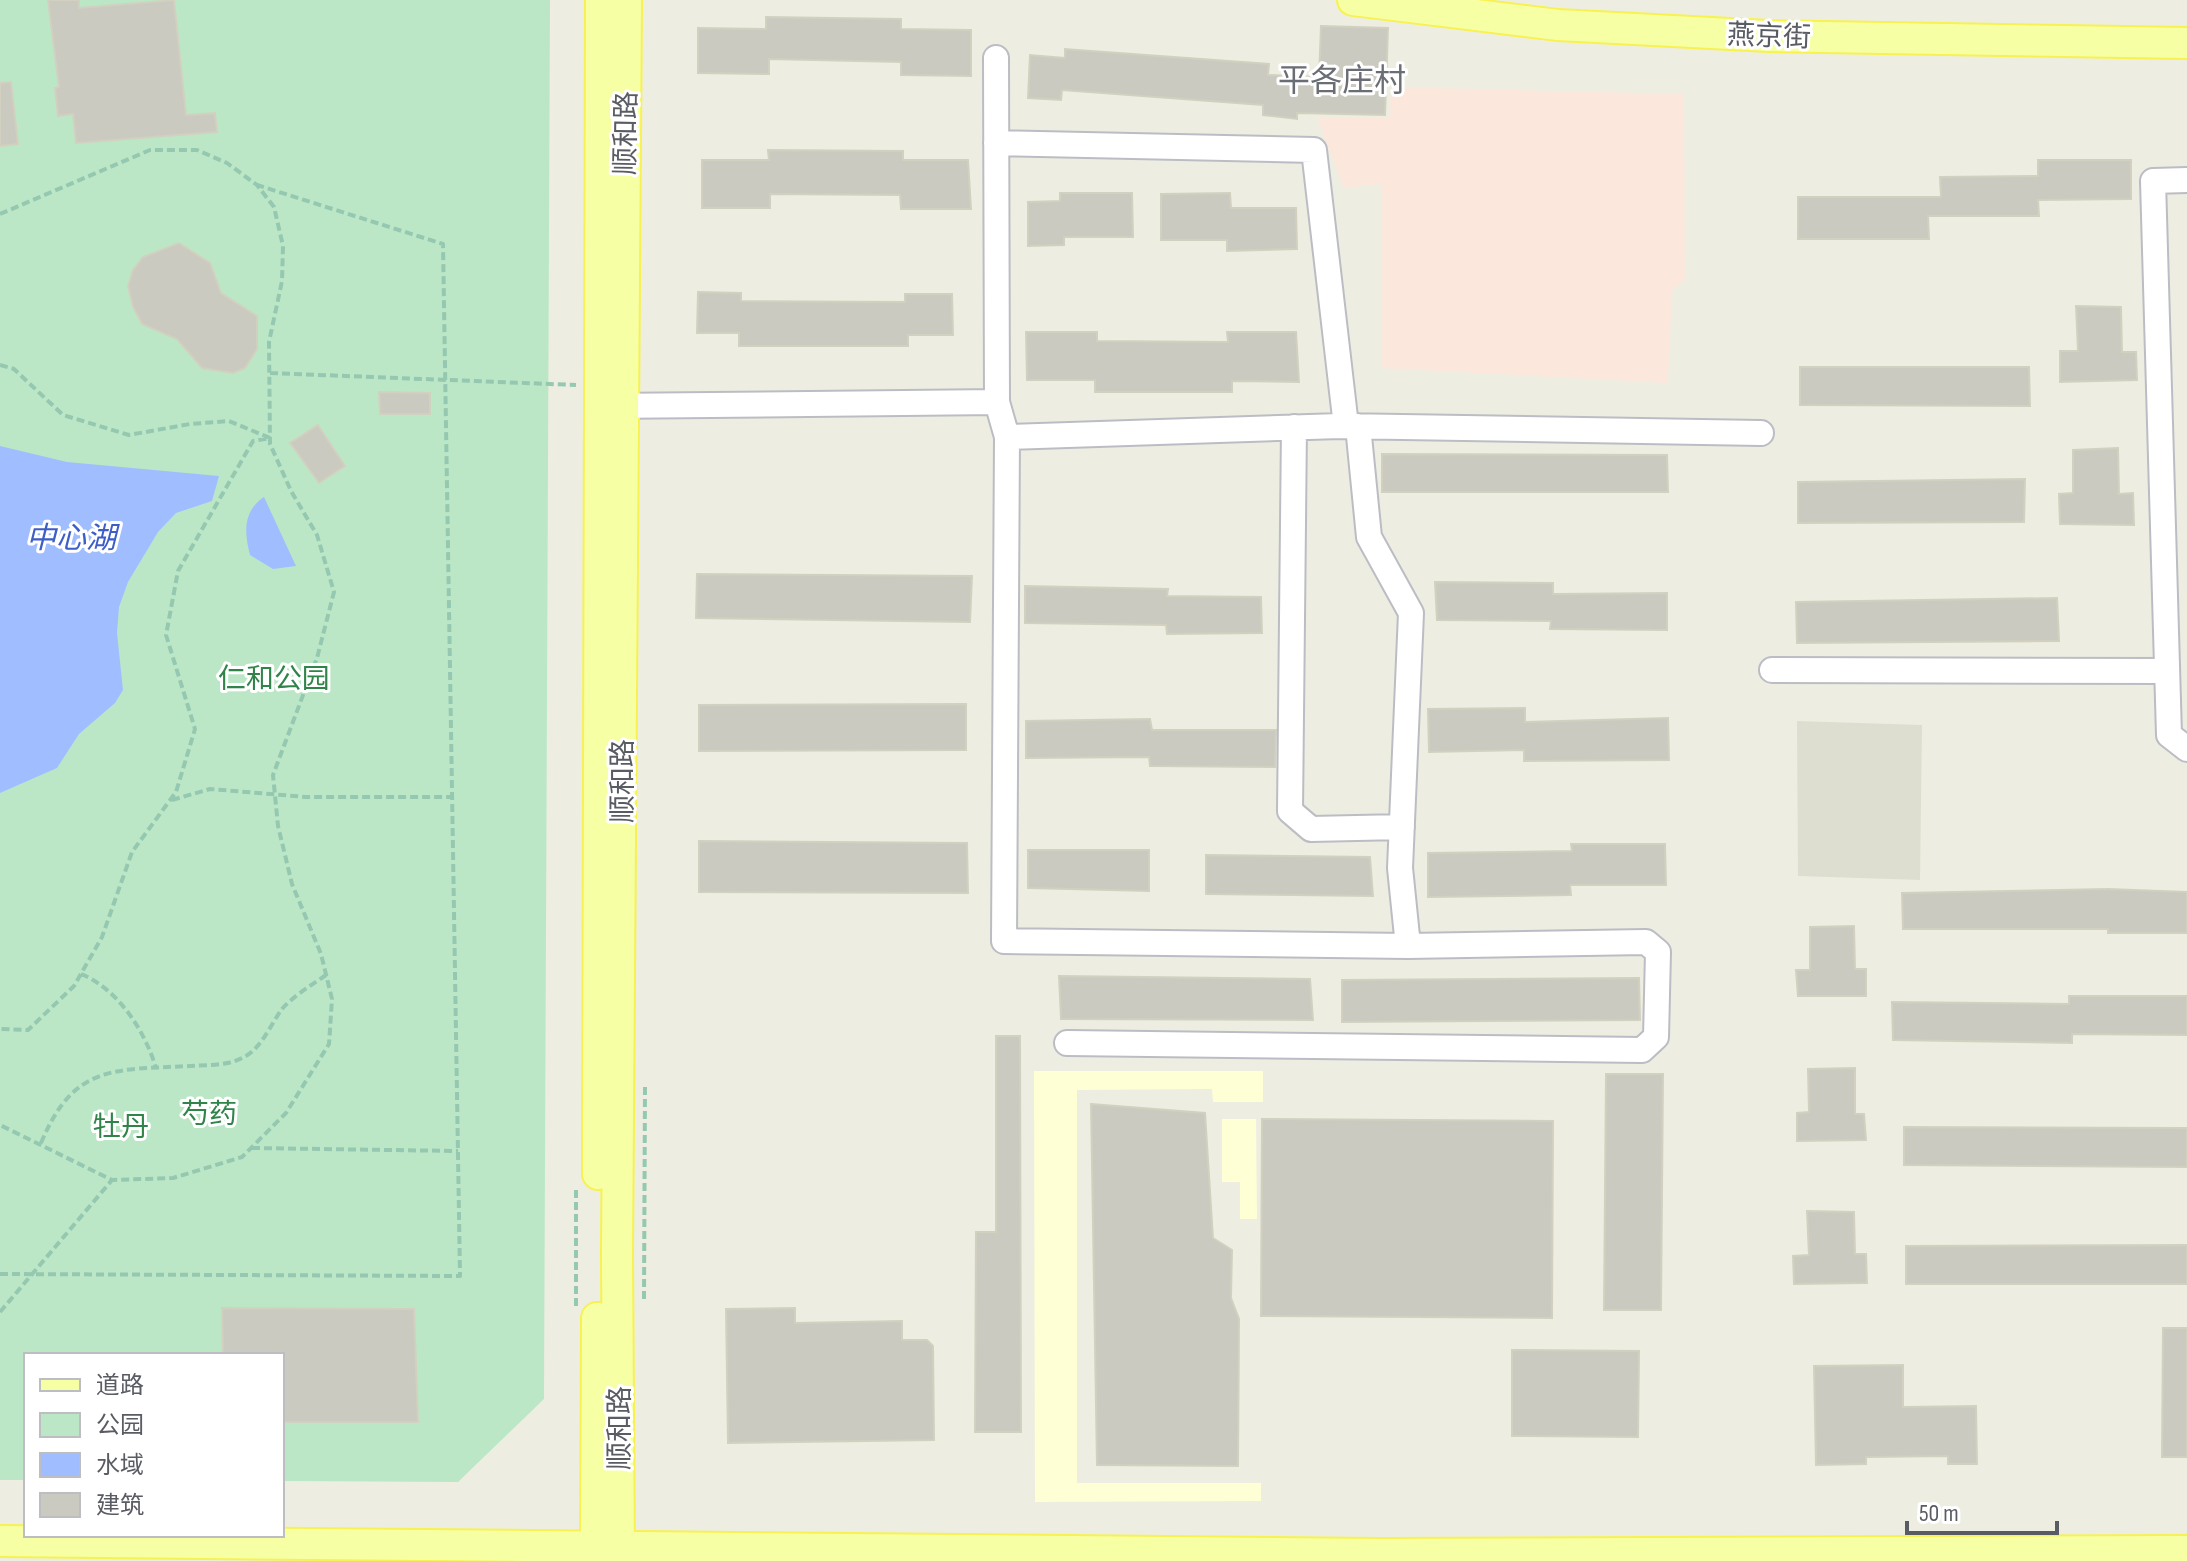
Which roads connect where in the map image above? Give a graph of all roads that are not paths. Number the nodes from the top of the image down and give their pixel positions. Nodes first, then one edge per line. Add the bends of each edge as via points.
1 (601, 0) edge
2 (626, 0) edge
3 (1353, 0) edge
4 (2187, 43) edge
5 (996, 58) dead end
6 (996, 143) junction
7 (2187, 180) edge
8 (608, 399) junction
9 (997, 402) junction
10 (1352, 426) junction
11 (1294, 427) junction
12 (1761, 433) dead end
13 (1007, 437) junction
14 (1772, 670) dead end
15 (2167, 671) junction
16 (2187, 749) edge
17 (1402, 827) junction
18 (1408, 946) junction
19 (1067, 1043) dead end
20 (0, 1541) edge
21 (2187, 1551) edge
22 (608, 1554) edge
23 (1727, 1556) edge

1 - 8 main road, 顺和路
2 - 8 main road, 顺和路
3 - 4 main road, 燕京街 via 1558,25 1769,36
5 - 6 street
6 - 9 street
6 - 10 street via 1314,150
7 - 15 street via 2153,181
8 - 9 street
8 - 22 main road, 顺和路
9 - 13 street
10 - 11 street
10 - 12 street
10 - 17 street via 1369,537 1411,613
11 - 13 street
11 - 17 street via 1290,811 1311,829
13 - 18 street via 1004,941
14 - 15 street
15 - 16 street via 2169,735
17 - 18 street via 1400,868
18 - 19 street via 1646,942 1658,952 1656,1037 1642,1050
20 - 22 main road
21 - 23 main road
22 - 23 main road

